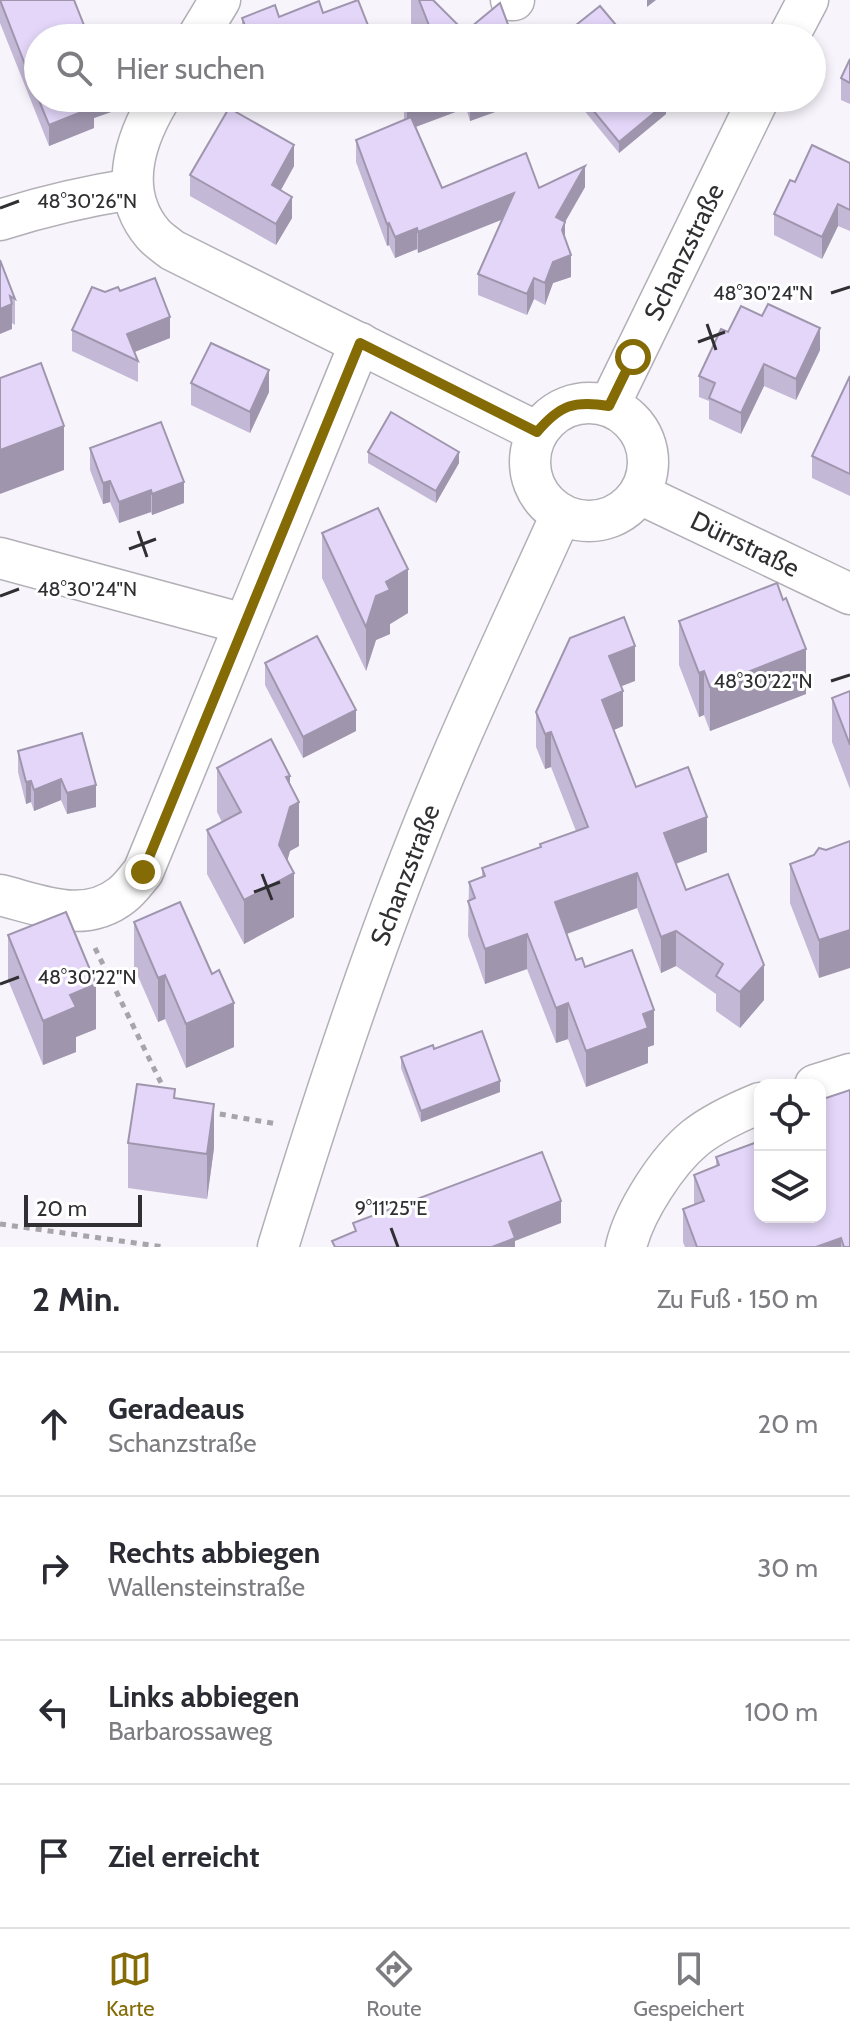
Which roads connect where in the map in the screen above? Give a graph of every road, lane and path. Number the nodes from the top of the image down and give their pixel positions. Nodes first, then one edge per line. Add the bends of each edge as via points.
1 (220, 0) edge
2 (808, 0) edge
3 (205, 24) edge
4 (795, 24) edge
5 (153, 112) edge
6 (752, 112) edge
7 (132, 189) junction
8 (0, 220) edge
9 (360, 343) junction
10 (609, 406) junction
11 (537, 432) junction
12 (640, 494) junction
13 (561, 515) junction
14 (0, 558) edge
15 (850, 594) edge
16 (244, 624) junction
17 (0, 895) edge
18 (80, 912) junction
19 (850, 1074) edge
20 (826, 1082) edge
21 (172, 1105) edge
22 (754, 1105) edge
23 (200, 1110) edge
24 (313, 1131) junction
25 (0, 1224) edge
26 (164, 1247) edge
27 (278, 1247) edge
28 (626, 1247) edge

1 - 3 street
2 - 4 street
5 - 7 street via 138,143
6 - 10 street, Schanzstraße
7 - 8 street
7 - 9 street via 153,233 172,250
9 - 11 street
9 - 16 street
10 - 11 street via 569,406 550,416
10 - 12 street via 641,432 648,463
11 - 13 street via 529,455 531,479 542,500
12 - 13 street via 618,514 590,522
12 - 15 street, Dürrstraße
13 - 24 street, Schanzstraße via 414,848
14 - 16 street
16 - 18 street via 143,872 123,895
17 - 18 street
18 - 21 path
19 - 20 street
22 - 28 street via 694,1139 659,1176
23 - 24 path
24 - 27 street, Schanzstraße
25 - 26 path

